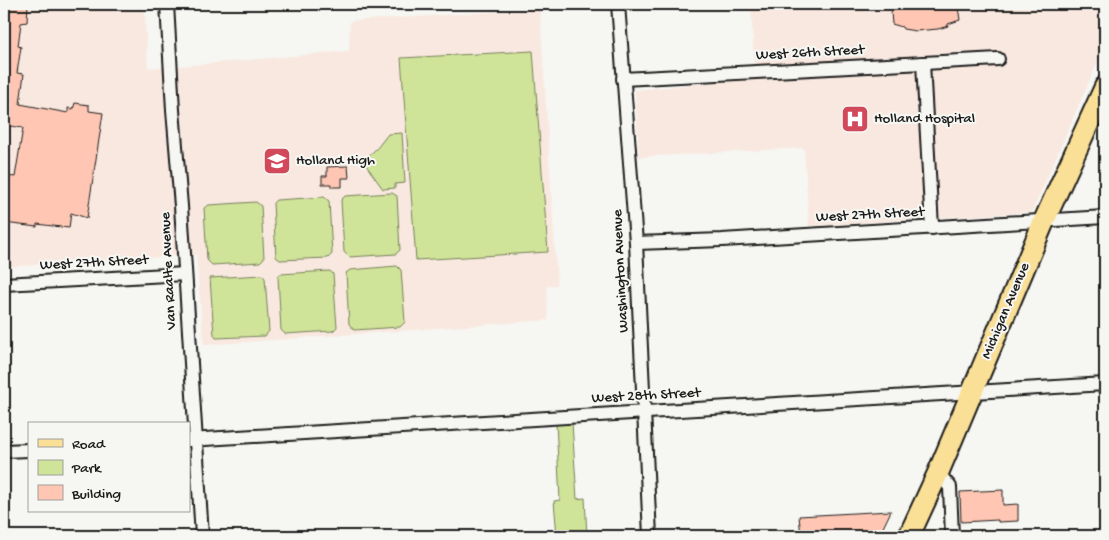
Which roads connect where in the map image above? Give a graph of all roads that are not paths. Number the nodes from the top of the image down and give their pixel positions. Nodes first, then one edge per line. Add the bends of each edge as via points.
1 (167, 4) edge
2 (618, 4) edge
3 (998, 59) dead end
4 (923, 63) junction
5 (623, 79) junction
6 (1105, 87) edge
7 (1105, 217) edge
8 (1044, 221) junction
9 (932, 228) junction
10 (636, 244) junction
11 (185, 274) junction
12 (4, 284) edge
13 (1105, 384) edge
14 (972, 393) junction
15 (644, 413) junction
16 (192, 440) edge
17 (28, 450) edge
18 (4, 452) edge
19 (938, 473) junction
20 (202, 536) edge
21 (650, 536) edge
22 (909, 536) edge
23 (952, 536) edge

1 - 11 street, Van Raalte Avenue
2 - 5 street, Washington Avenue
3 - 4 street, West 26th Street
4 - 5 street, West 26th Street
4 - 9 street
5 - 10 street, Washington Avenue
6 - 8 main road, Michigan Avenue
7 - 8 street, West 27th Street
8 - 9 street, West 27th Street
8 - 14 main road, Michigan Avenue
9 - 10 street, West 27th Street
10 - 15 street, Washington Avenue
11 - 12 street, West 27th Street
11 - 16 street, Van Raalte Avenue
13 - 14 street, West 28th Street
14 - 15 street, West 28th Street
14 - 19 main road, Michigan Avenue
15 - 16 street, West 28th Street
15 - 21 street, Washington Avenue
16 - 20 street, Van Raalte Avenue
17 - 18 street
19 - 22 main road, Michigan Avenue
19 - 23 street via 950,487

